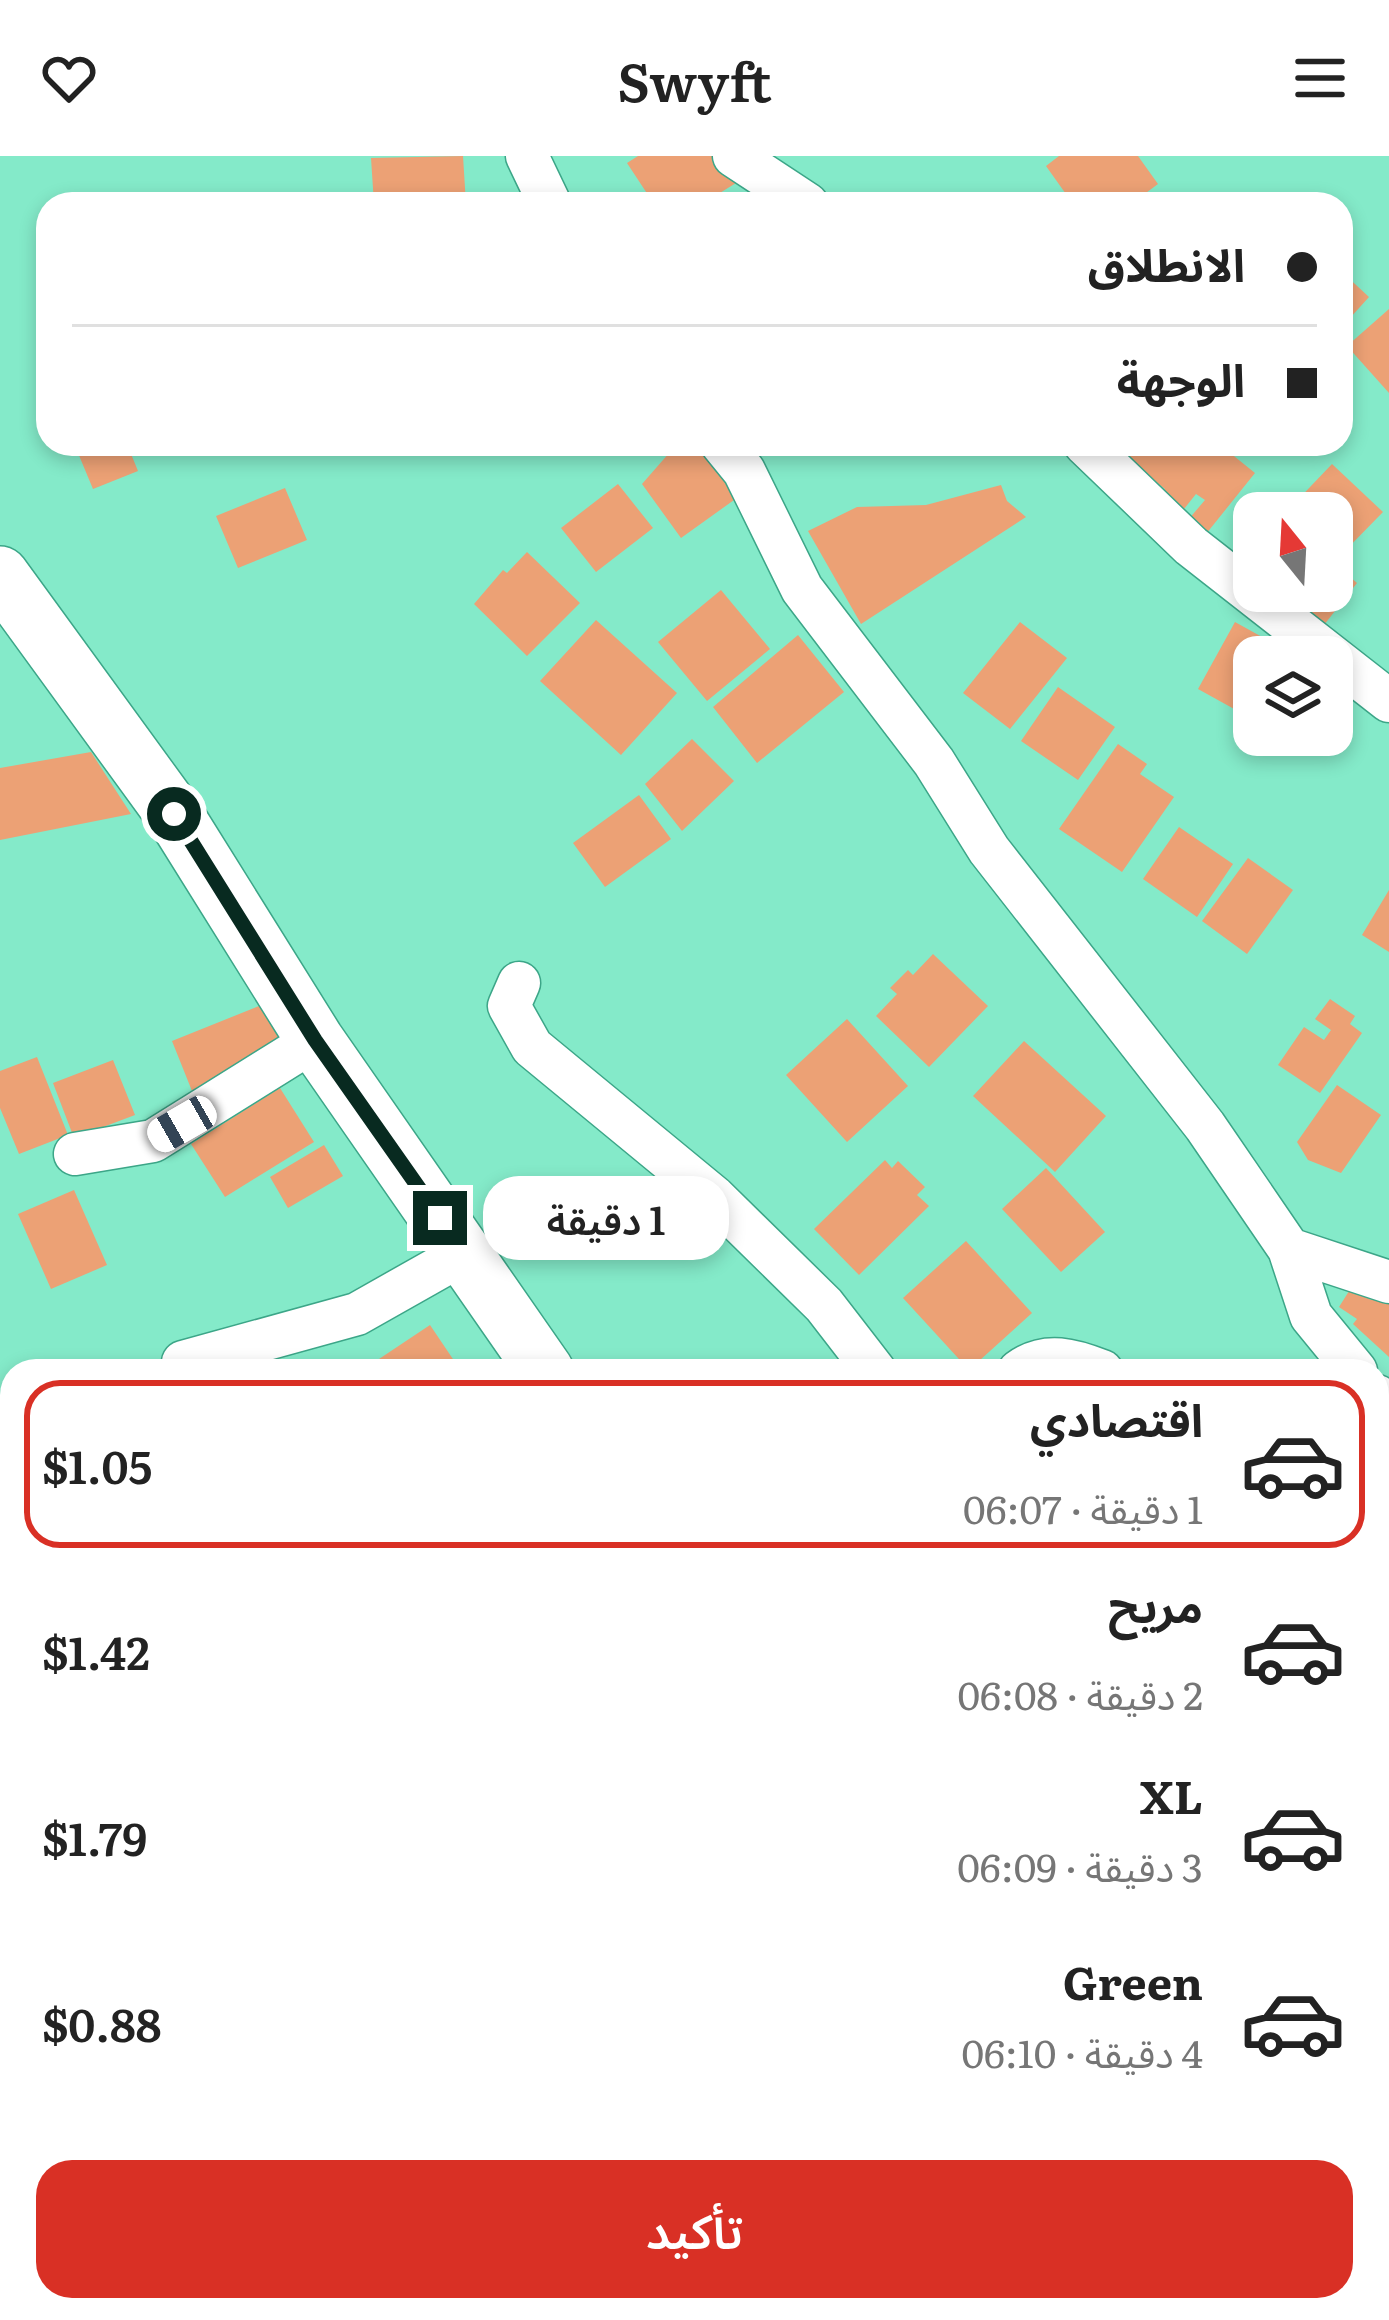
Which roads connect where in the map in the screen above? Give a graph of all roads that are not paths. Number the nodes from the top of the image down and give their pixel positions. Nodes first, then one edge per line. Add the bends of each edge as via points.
1 (527, 156) edge
2 (734, 156) edge
3 (544, 192) edge
4 (789, 192) edge
5 (732, 456) edge
6 (1097, 456) edge
7 (0, 575) edge
8 (1389, 701) edge
9 (519, 982) dead end
10 (315, 1040) junction
11 (75, 1154) dead end
12 (1289, 1249) junction
13 (465, 1253) junction
14 (1389, 1282) edge
15 (1311, 1316) junction
16 (194, 1359) edge
17 (537, 1359) edge
18 (866, 1359) edge
19 (1317, 1359) edge
20 (1347, 1359) edge

1 - 3 street
2 - 4 street
5 - 12 street via 802,589
6 - 8 street via 1191,546
7 - 10 main road via 174,814
9 - 18 street via 509,1006 532,1047 728,1210 824,1305
10 - 11 street via 153,1142
10 - 13 main road
12 - 14 street
12 - 15 street
13 - 16 street via 357,1314
13 - 17 main road
15 - 19 street
15 - 20 street

